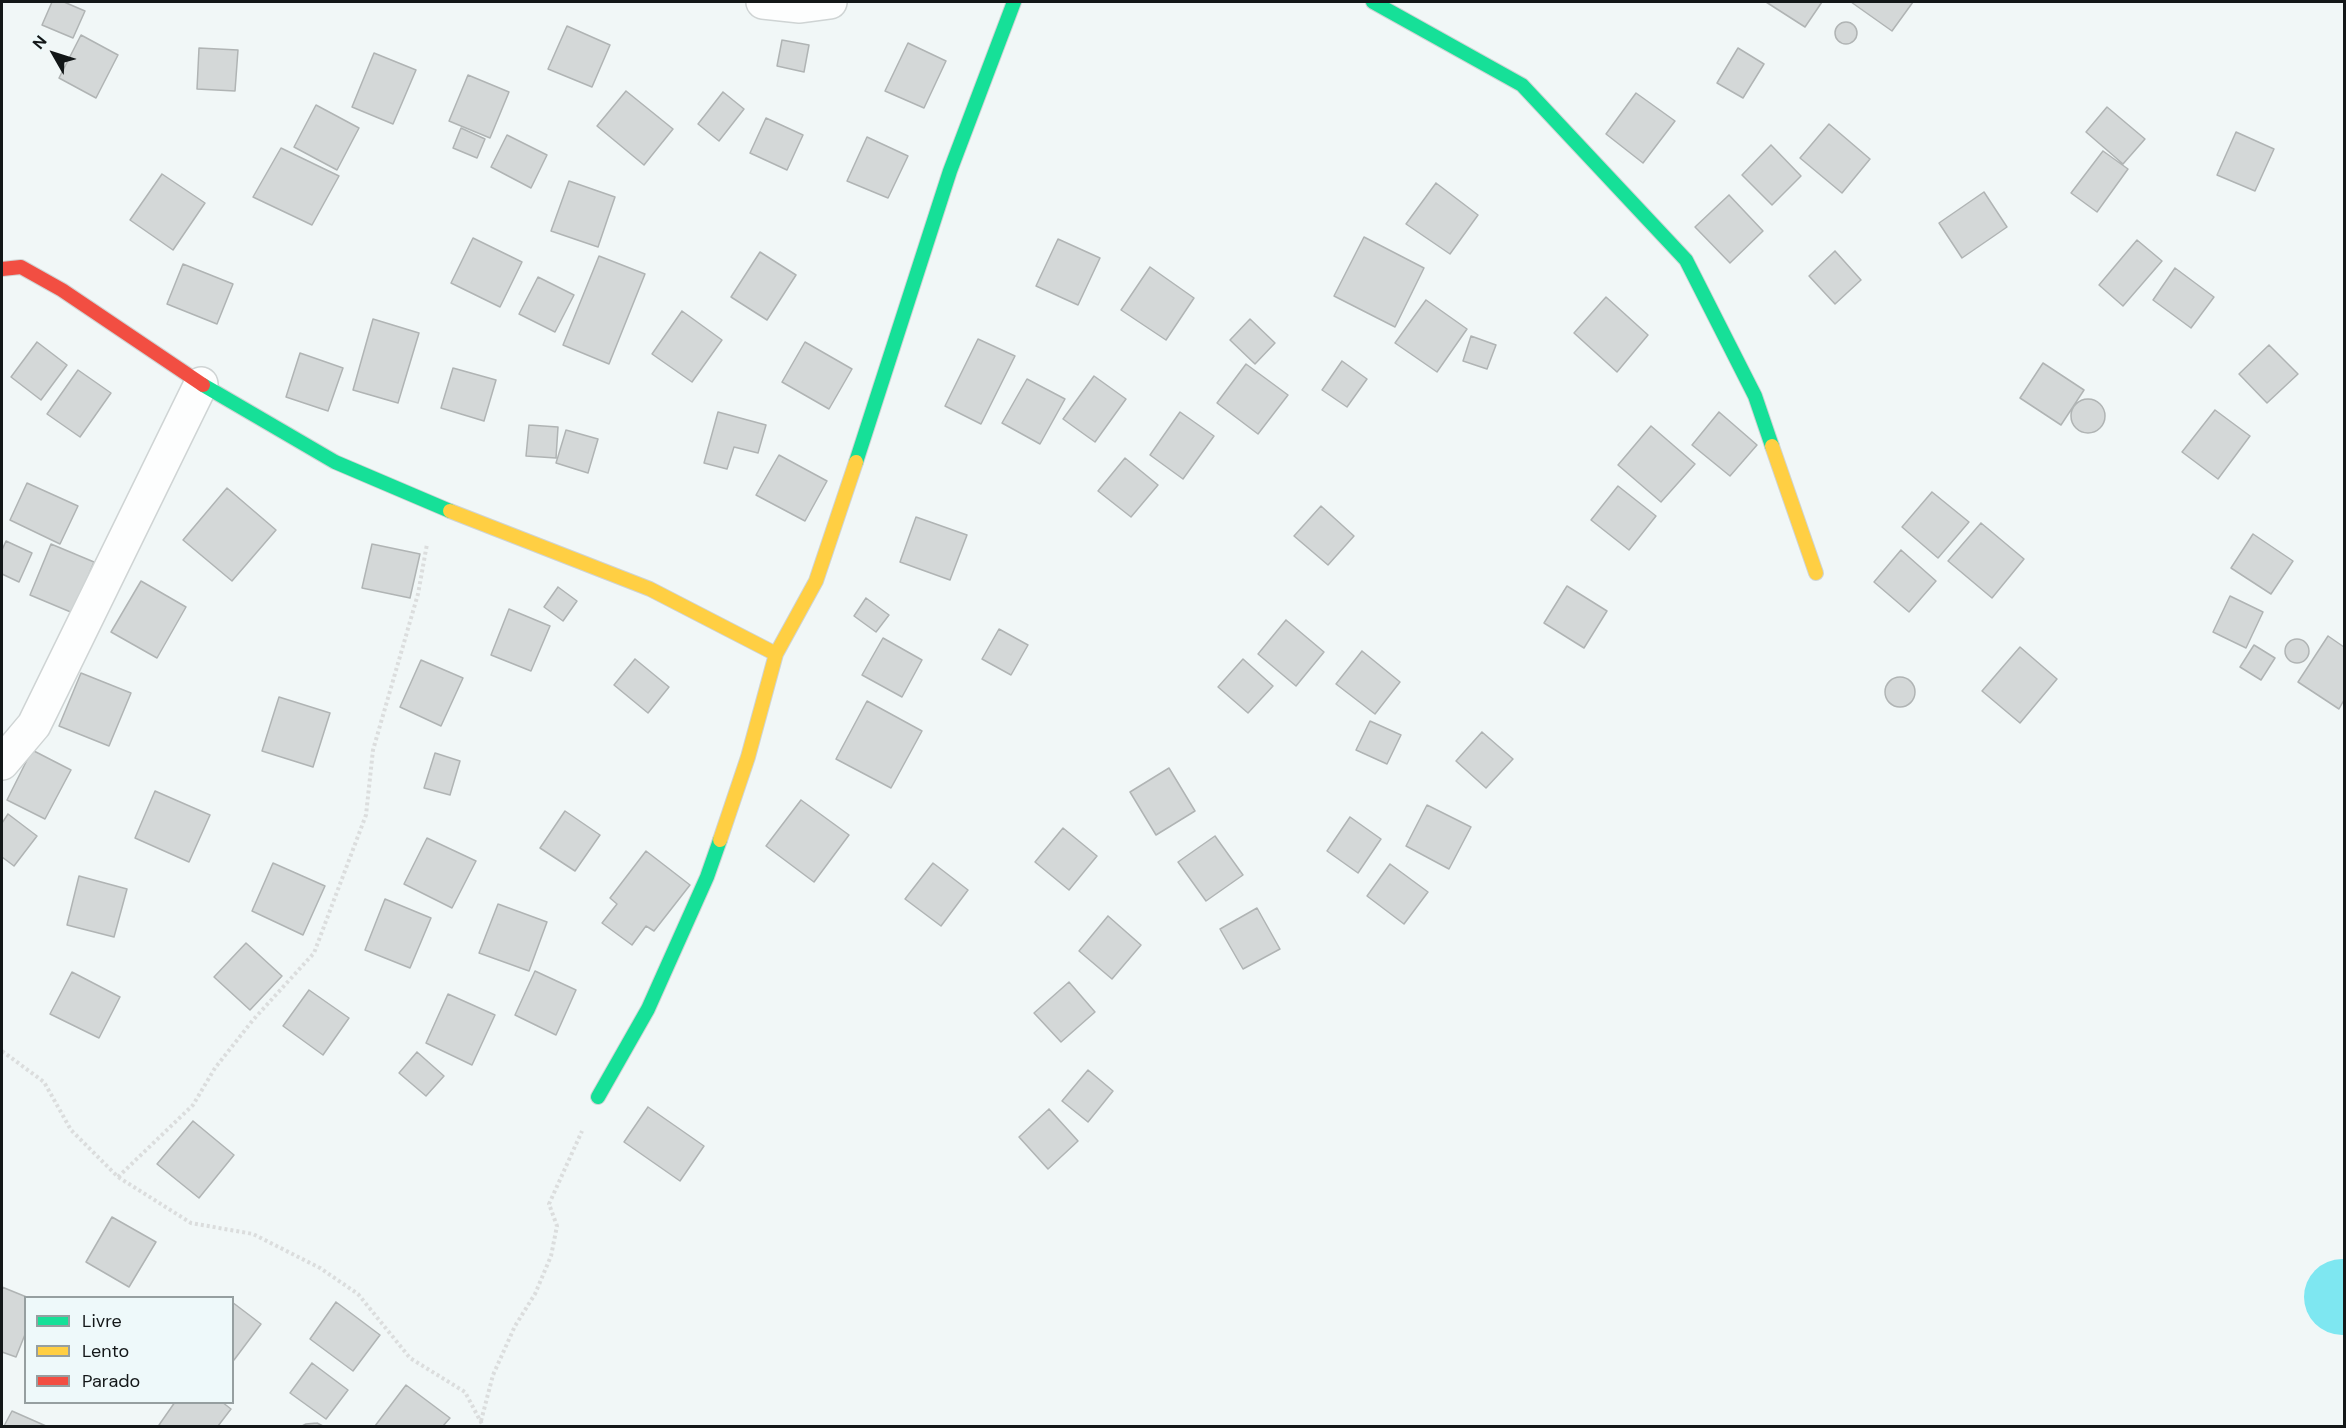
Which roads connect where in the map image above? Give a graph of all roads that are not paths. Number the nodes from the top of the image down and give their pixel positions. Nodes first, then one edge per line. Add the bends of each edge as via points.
1 (763, 2) edge
2 (830, 2) edge
3 (1014, 2) edge
4 (1373, 2) edge
5 (2, 268) edge
6 (201, 384) junction
7 (1816, 573) dead end
8 (776, 654) junction
9 (2, 763) edge
10 (598, 1097) road end

1 - 2 street via 800,6
3 - 8 street via 950,171 816,581
4 - 7 street via 1522,85 1686,260 1755,396
5 - 6 street via 21,267 62,290
6 - 8 street via 335,462 650,589
6 - 9 street via 34,725
8 - 10 street via 748,757 707,877 648,1009

